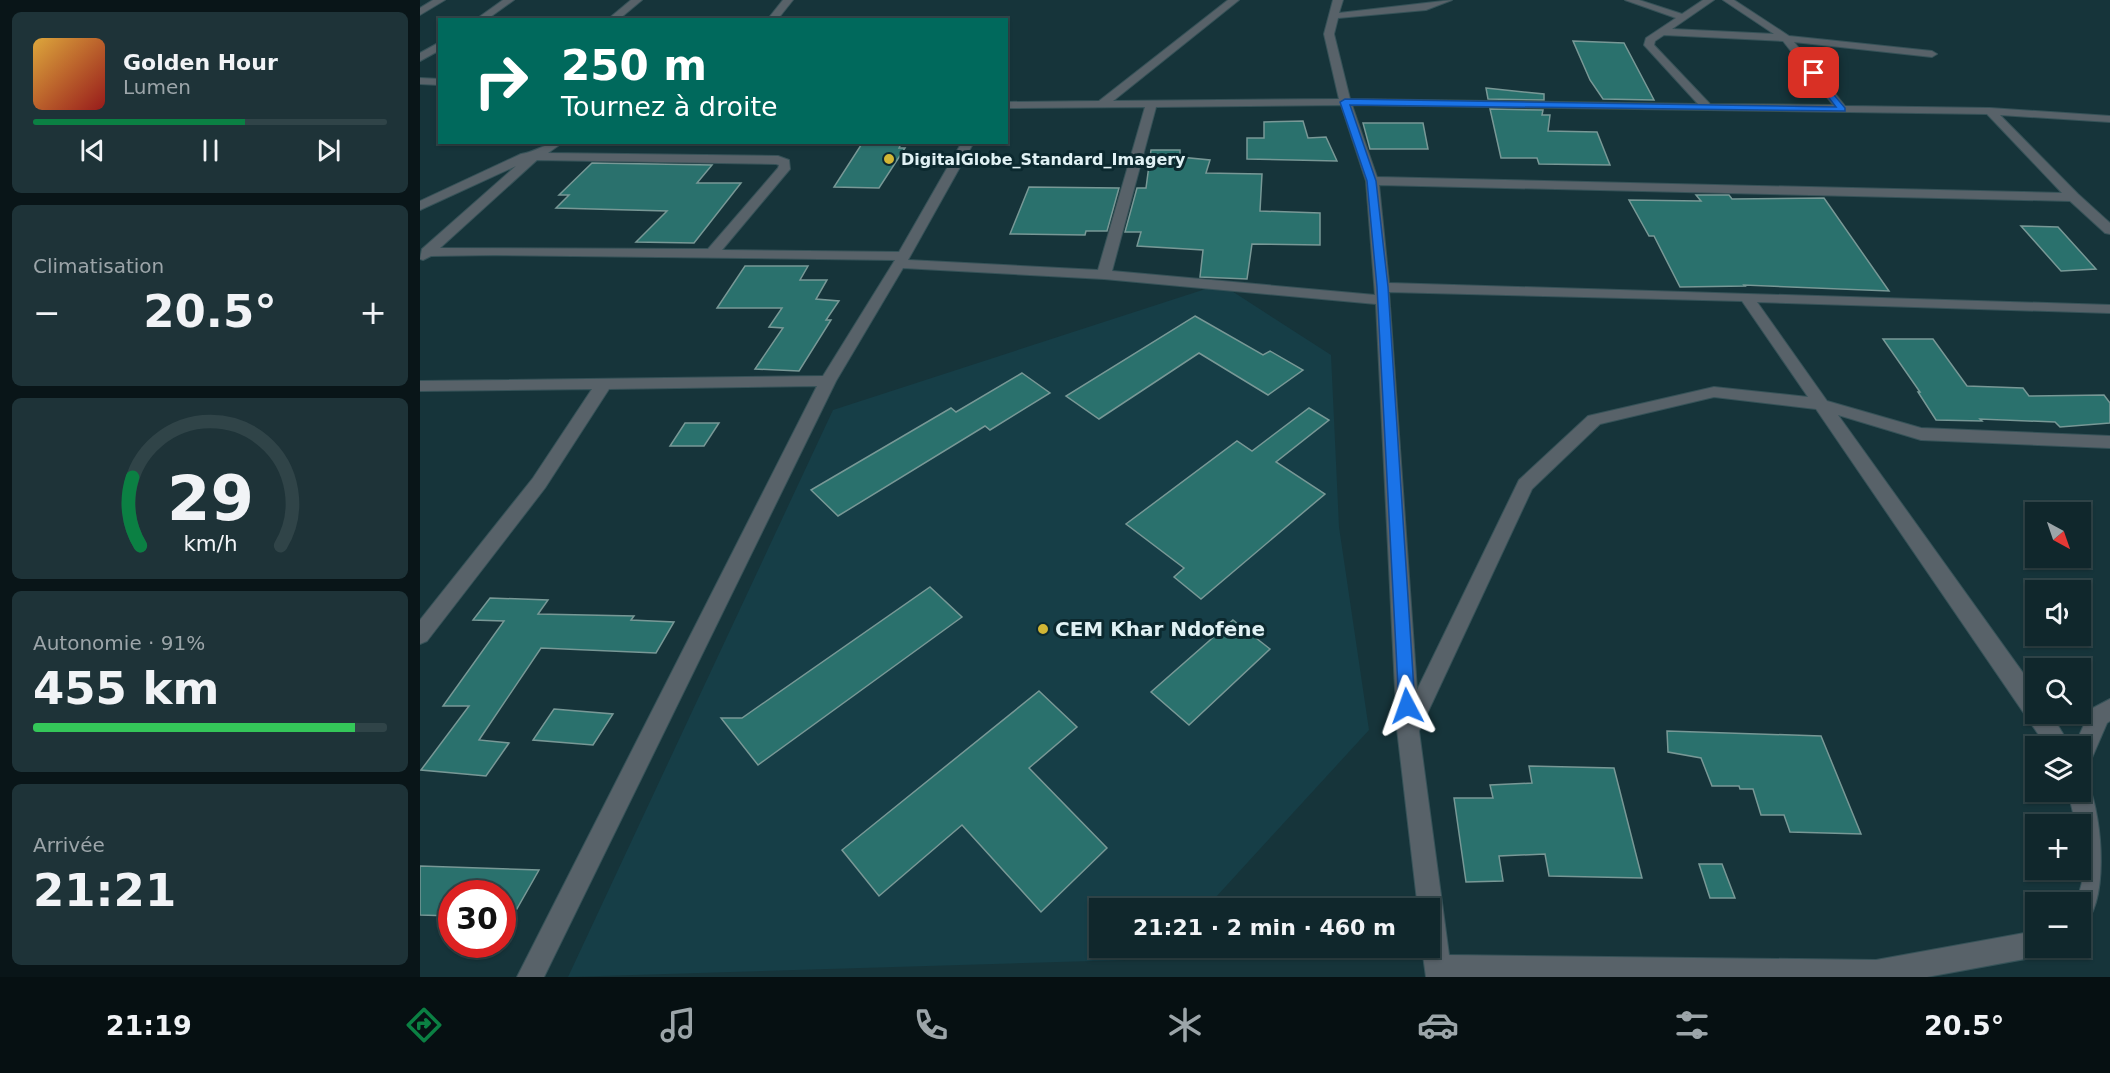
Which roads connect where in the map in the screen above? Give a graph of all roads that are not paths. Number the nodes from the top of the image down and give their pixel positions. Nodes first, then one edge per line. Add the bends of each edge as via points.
1 (440, 0) edge
2 (509, 0) edge
3 (637, 0) edge
4 (788, 0) edge
5 (1234, 0) edge
6 (1447, 0) edge
7 (1630, 0) edge
8 (1709, 0) edge
9 (1728, 0) edge
10 (1336, 8) edge
11 (420, 12) edge
12 (1682, 17) junction
13 (482, 18) edge
14 (614, 18) edge
15 (773, 18) edge
16 (1662, 33) junction
17 (1785, 37) junction
18 (438, 46) edge
19 (1932, 54) dead end
20 (420, 58) edge
21 (420, 81) edge
22 (438, 82) edge
23 (1345, 102) junction
24 (1008, 105) edge
25 (1101, 105) junction
26 (1151, 105) junction
27 (1707, 107) junction
28 (1842, 110) junction
29 (1990, 111) junction
30 (2110, 119) edge
31 (554, 144) edge
32 (554, 144) edge
33 (967, 144) edge
34 (534, 156) junction
35 (1372, 181) junction
36 (2073, 197) junction
37 (420, 206) edge
38 (2110, 230) edge
39 (711, 254) junction
40 (424, 255) edge
41 (901, 260) junction
42 (1104, 275) junction
43 (1382, 294) junction
44 (1746, 297) junction
45 (2110, 309) edge
46 (828, 381) junction
47 (604, 384) junction
48 (420, 386) edge
49 (1820, 404) junction
50 (2110, 442) edge
51 (420, 635) edge
52 (2025, 694) edge
53 (2110, 709) edge
54 (1408, 729) junction
55 (2090, 736) edge
56 (2082, 802) edge
57 (2091, 898) edge
58 (2025, 946) edge
59 (1438, 972) edge
60 (530, 977) edge

1 - 11 street
2 - 13 street
3 - 14 street
4 - 15 street
5 - 25 street
6 - 10 street via 1425,7
7 - 12 street
8 - 12 street
9 - 17 street
10 - 23 street via 1329,34
12 - 16 street
16 - 17 street
16 - 27 street via 1649,45
17 - 19 street
17 - 28 street
18 - 20 street
21 - 22 street
23 - 26 street
23 - 27 street
23 - 35 street
24 - 25 street
25 - 26 street
26 - 42 street
27 - 28 street
28 - 29 street
29 - 30 street
29 - 36 street
31 - 34 street
32 - 37 street
33 - 41 street
34 - 39 street via 778,160 785,164
34 - 40 street
35 - 36 street
35 - 43 street
36 - 38 street
39 - 40 street via 495,251
39 - 41 street
41 - 42 street
41 - 46 street
42 - 43 street
43 - 44 street
43 - 54 street
44 - 45 street
44 - 49 street
46 - 47 street
46 - 60 street
47 - 48 street
47 - 51 street via 539,483
49 - 50 street via 1921,434
49 - 52 street
49 - 54 street via 1714,392 1594,420 1525,485
53 - 55 street via 2099,716
54 - 59 street
56 - 57 street via 2098,867
58 - 59 street via 1876,973

